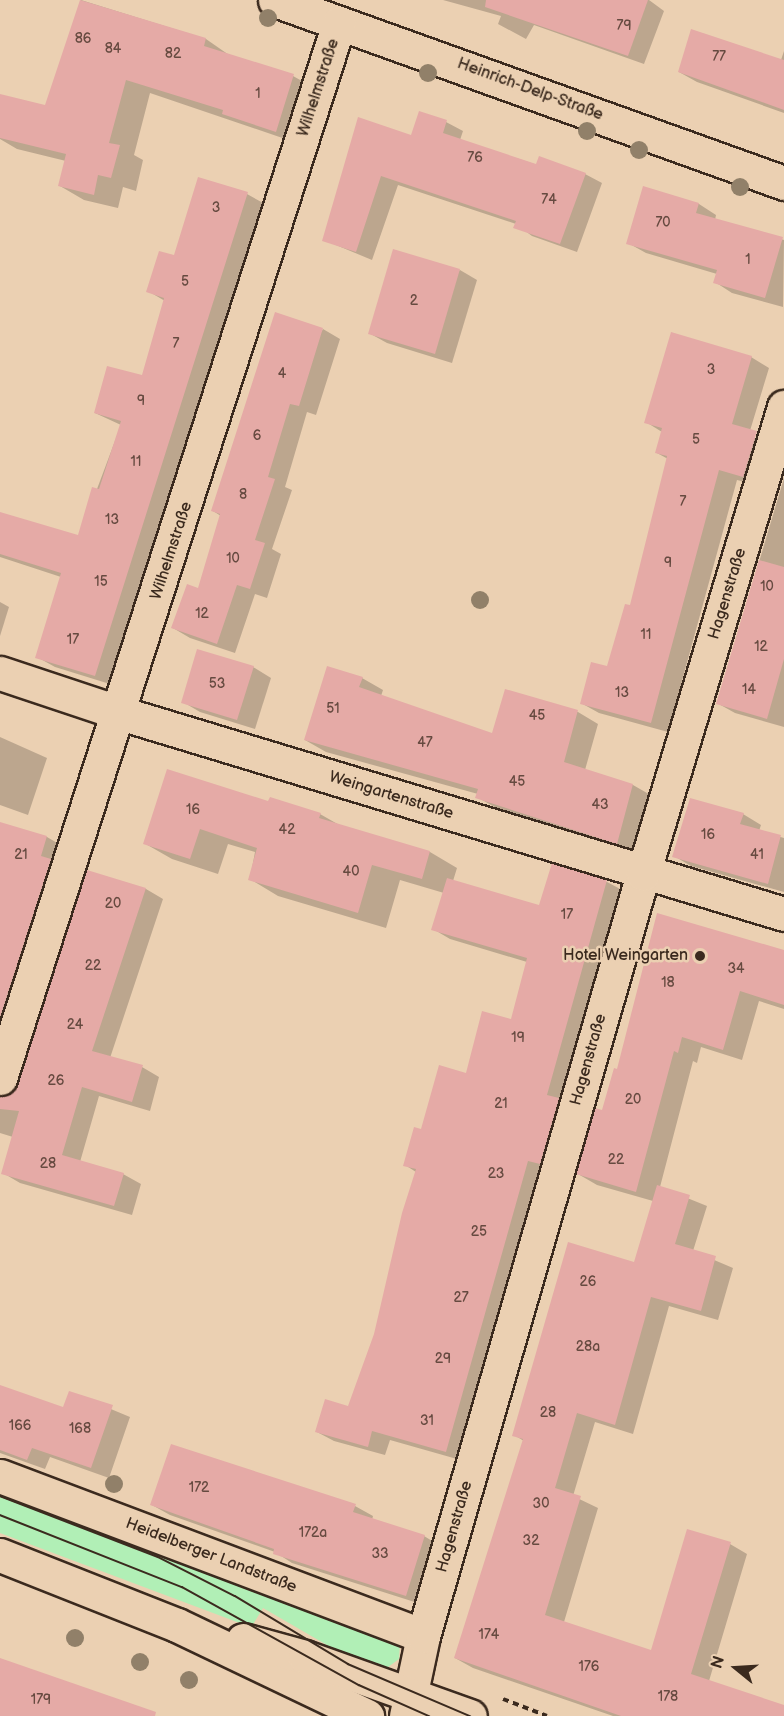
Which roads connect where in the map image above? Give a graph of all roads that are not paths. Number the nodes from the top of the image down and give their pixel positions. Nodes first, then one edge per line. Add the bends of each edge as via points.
1 (275, 0) edge
2 (339, 23) junction
3 (784, 183) edge
4 (784, 407) edge
5 (0, 673) edge
6 (120, 713) junction
7 (643, 874) junction
8 (784, 914) edge
9 (0, 1078) edge
10 (0, 1476) edge
11 (0, 1555) edge
12 (177, 1625) junction
13 (423, 1636) junction
14 (408, 1705) edge
15 (367, 1716) edge
16 (470, 1716) edge

1 - 2 street, Heinrich-Delp-Straße
2 - 3 street, Heinrich-Delp-Straße
2 - 6 street, Wilhelmstraße
4 - 7 street, Hagenstraße
5 - 6 street, Weingartenstraße
6 - 7 street, Weingartenstraße
6 - 9 street, Wilhelmstraße
7 - 8 street, Weingartenstraße
7 - 13 street, Hagenstraße
10 - 13 street, Heidelberger Landstraße
11 - 12 street
12 - 14 street via 305,1657
12 - 15 street
13 - 14 street, Hagenstraße
14 - 16 street

